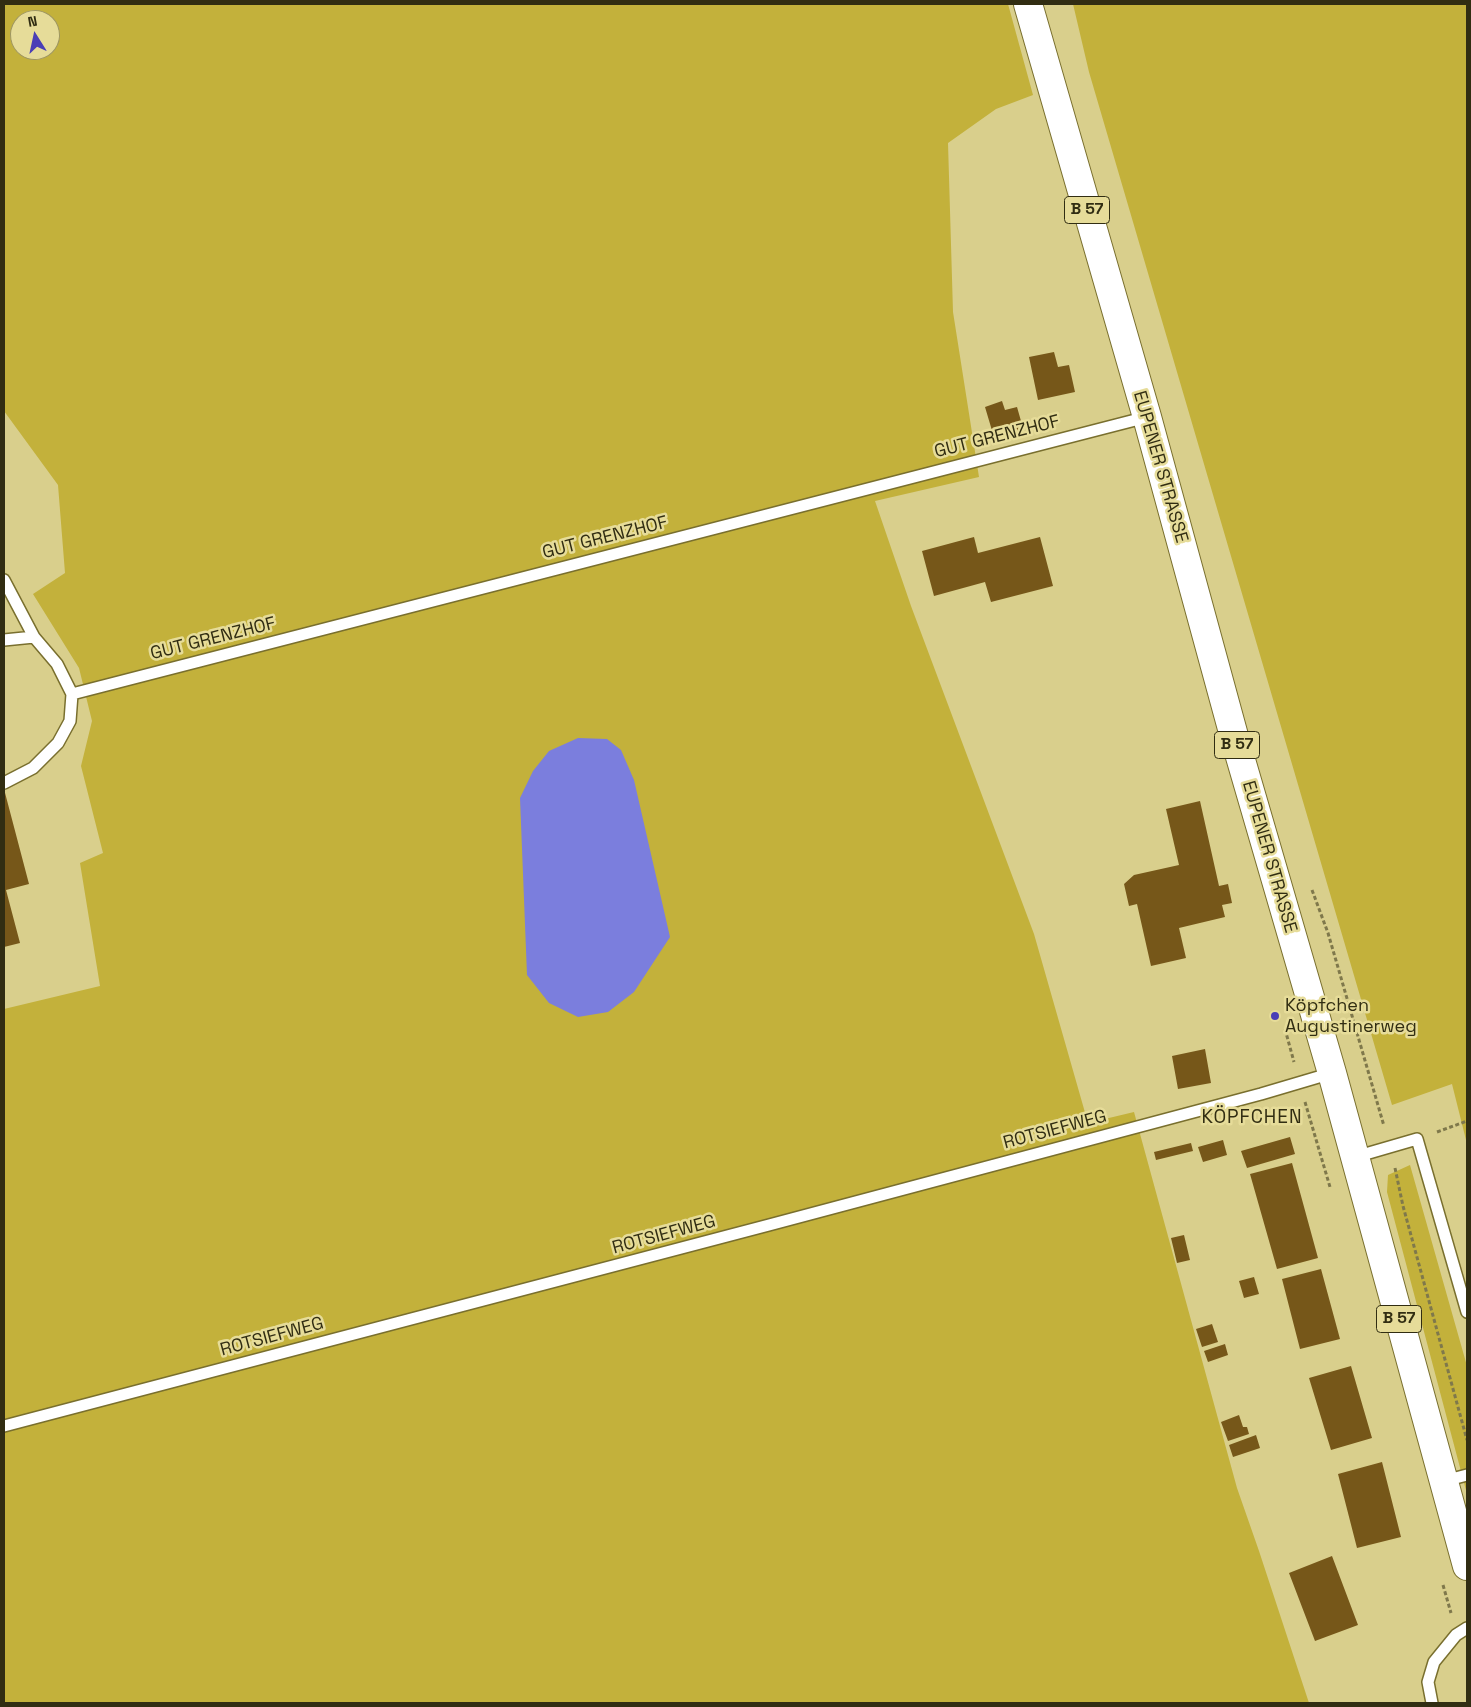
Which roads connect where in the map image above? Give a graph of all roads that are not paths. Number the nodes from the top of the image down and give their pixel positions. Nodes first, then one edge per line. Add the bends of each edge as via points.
1 (1028, 4) edge
2 (1147, 417) junction
3 (4, 580) edge
4 (34, 637) junction
5 (4, 640) edge
6 (72, 694) junction
7 (4, 783) edge
8 (1332, 1073) junction
9 (1355, 1157) junction
10 (1467, 1312) edge
11 (4, 1426) edge
12 (1455, 1478) edge
13 (1467, 1566) edge
14 (1467, 1628) edge
15 (1432, 1703) edge

1 - 2 main road, EUPENER STRASSE / B 57
2 - 6 lane, GUT GRENZHOF
2 - 8 main road, EUPENER STRASSE / B 57 via 1234,736
3 - 4 lane
4 - 5 lane
4 - 6 lane via 58,664
6 - 7 lane via 70,721 58,744 33,768
8 - 9 main road, EUPENER STRASSE / B 57
8 - 11 lane, ROTSIEFWEG via 779,1223
9 - 10 lane via 1417,1139
9 - 12 main road, EUPENER STRASSE / B 57
12 - 13 main road, EUPENER STRASSE / B 57
14 - 15 lane via 1456,1635 1434,1662 1428,1682

